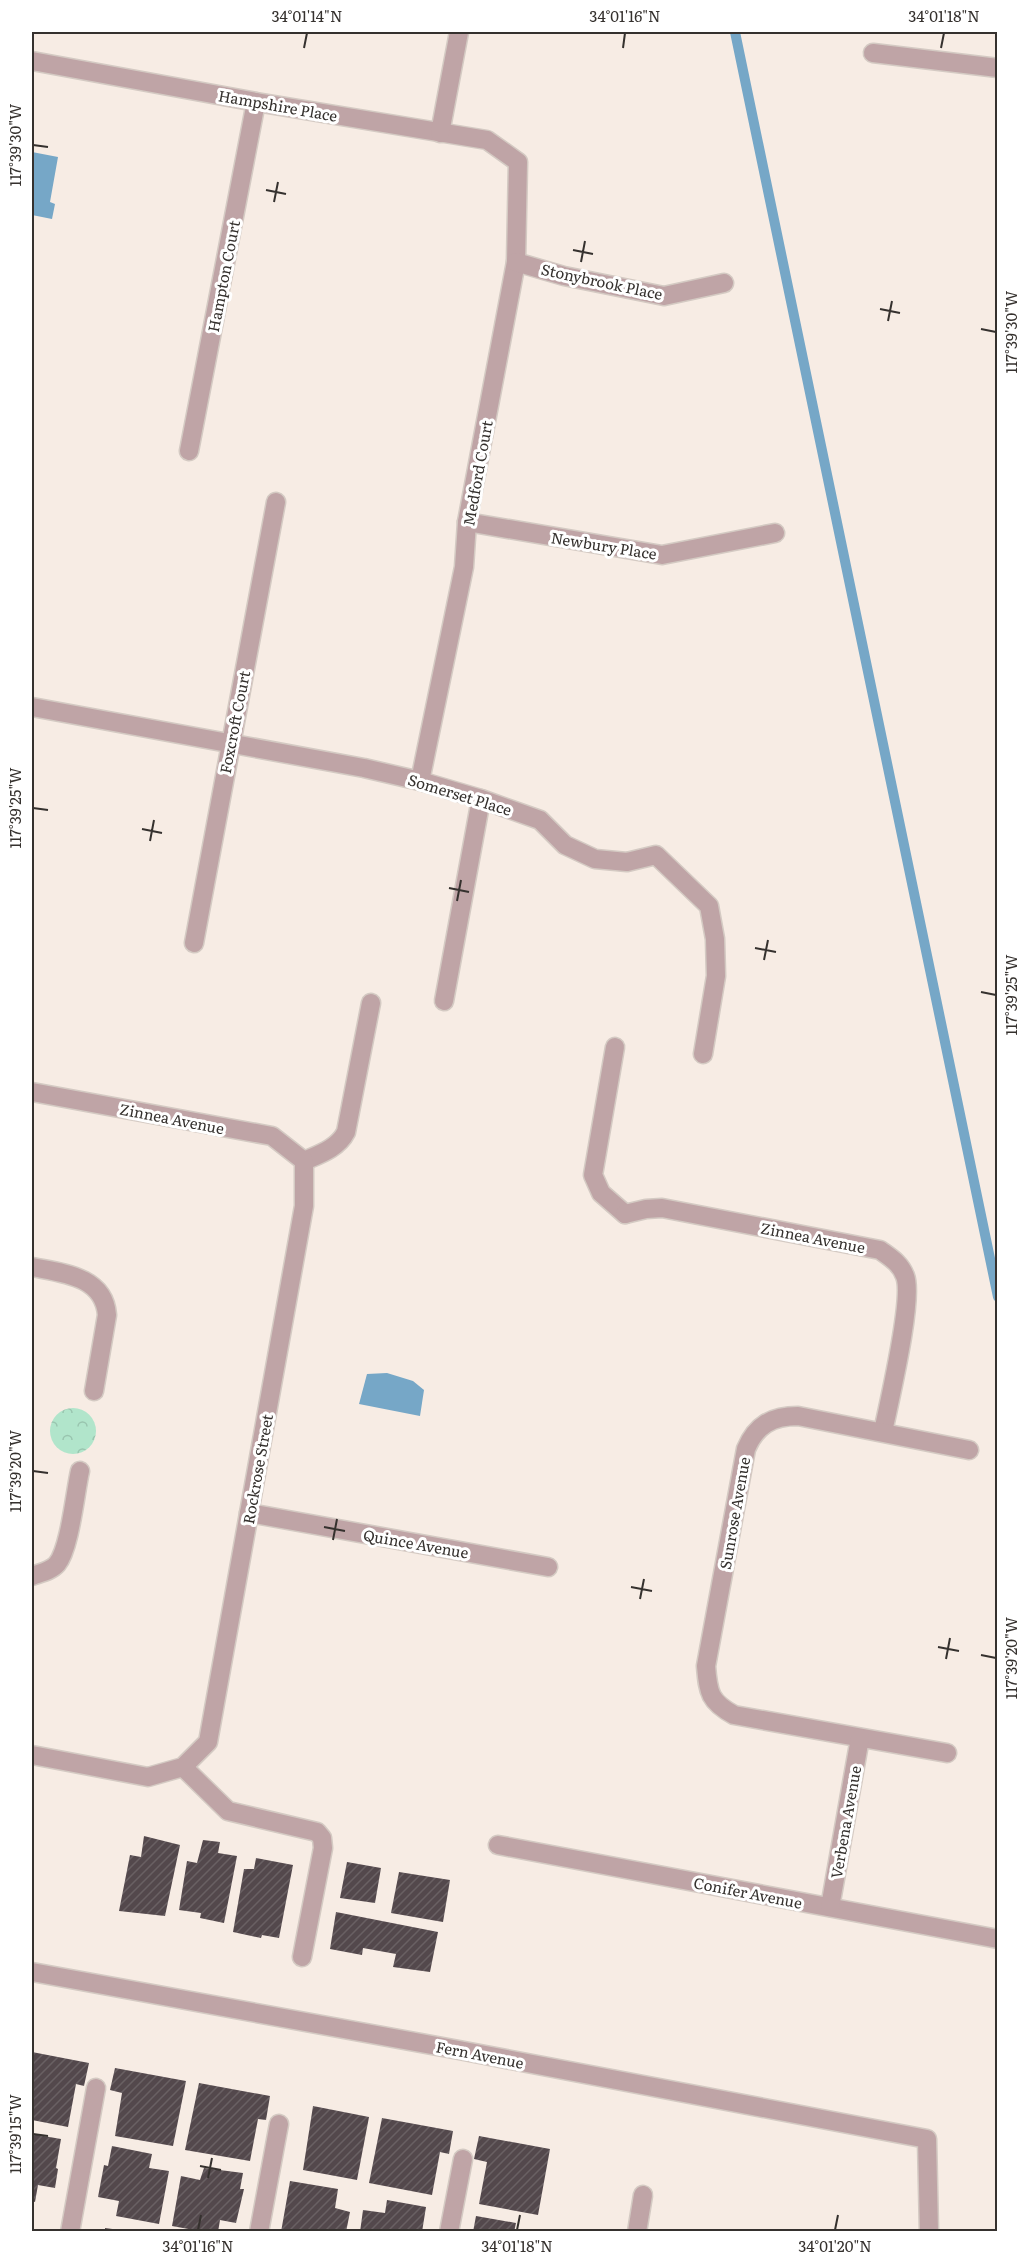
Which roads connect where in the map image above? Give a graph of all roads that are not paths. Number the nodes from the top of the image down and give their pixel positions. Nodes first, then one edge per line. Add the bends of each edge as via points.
1 (459, 32) edge
2 (873, 53) dead end
3 (32, 61) edge
4 (998, 68) edge
5 (256, 102) junction
6 (440, 133) junction
7 (518, 162) joint
8 (516, 261) junction
9 (724, 283) dead end
10 (189, 451) dead end
11 (276, 502) dead end
12 (467, 522) junction
13 (775, 533) dead end
14 (32, 707) edge
15 (230, 744) junction
16 (420, 782) junction
17 (481, 798) junction
18 (194, 943) dead end
19 (444, 1001) dead end
20 (371, 1003) dead end
21 (615, 1047) dead end
22 (703, 1054) dead end
23 (32, 1092) edge
24 (304, 1161) junction
25 (32, 1267) edge
26 (94, 1392) dead end
27 (883, 1432) junction
28 (969, 1450) dead end
29 (80, 1471) dead end
30 (249, 1513) junction
31 (548, 1567) dead end
32 (32, 1576) edge
33 (860, 1738) junction
34 (947, 1753) dead end
35 (32, 1755) edge
36 (183, 1767) junction
37 (498, 1845) dead end
38 (830, 1907) junction
39 (998, 1939) edge
40 (302, 1957) dead end
41 (32, 1972) edge
42 (96, 2088) dead end
43 (279, 2124) dead end
44 (463, 2159) dead end
45 (643, 2195) dead end
46 (70, 2232) edge
47 (259, 2232) edge
48 (449, 2232) edge
49 (637, 2232) edge
50 (929, 2232) edge

1 - 6 street
2 - 4 street
3 - 5 street, Hampshire Place
5 - 6 street, Hampshire Place
5 - 10 street, Hampton Court
6 - 7 street, Hampshire Place via 487,140
7 - 8 street, Medford Court
8 - 9 street, Stonybrook Place via 564,276 664,296
8 - 12 street, Medford Court
11 - 15 street, Foxcroft Court
12 - 13 street, Newbury Place via 662,555
12 - 16 street, Medford Court via 464,567
14 - 15 street, Somerset Place
15 - 16 street, Somerset Place
15 - 18 street, Foxcroft Court
16 - 17 street, Somerset Place
17 - 19 street
17 - 22 street, Somerset Place via 540,820 565,845 595,859 627,862 656,855 709,906 716,976
20 - 24 street via 346,1132 342,1141
21 - 27 street, Zinnea Avenue via 593,1175 601,1193 625,1214 662,1208 880,1250 897,1262 906,1278 907,1305
23 - 24 street, Zinnea Avenue via 272,1136
24 - 30 street, Rockrose Street via 304,1206
25 - 26 street via 87,1281 106,1303
27 - 28 street, Sunrose Avenue
27 - 33 street, Sunrose Avenue via 783,1416 764,1423 751,1436 706,1666 707,1685 717,1706 734,1715
29 - 32 street via 64,1550 57,1565
30 - 31 street, Quince Avenue
30 - 36 street, Rockrose Street via 208,1742
33 - 34 street
33 - 38 street, Verbena Avenue
35 - 36 street via 148,1777
36 - 40 street via 228,1811 317,1832 322,1838
37 - 38 street, Conifer Avenue
38 - 39 street, Conifer Avenue
41 - 50 street, Fern Avenue via 927,2139
42 - 46 street
43 - 47 street
44 - 48 street
45 - 49 street

